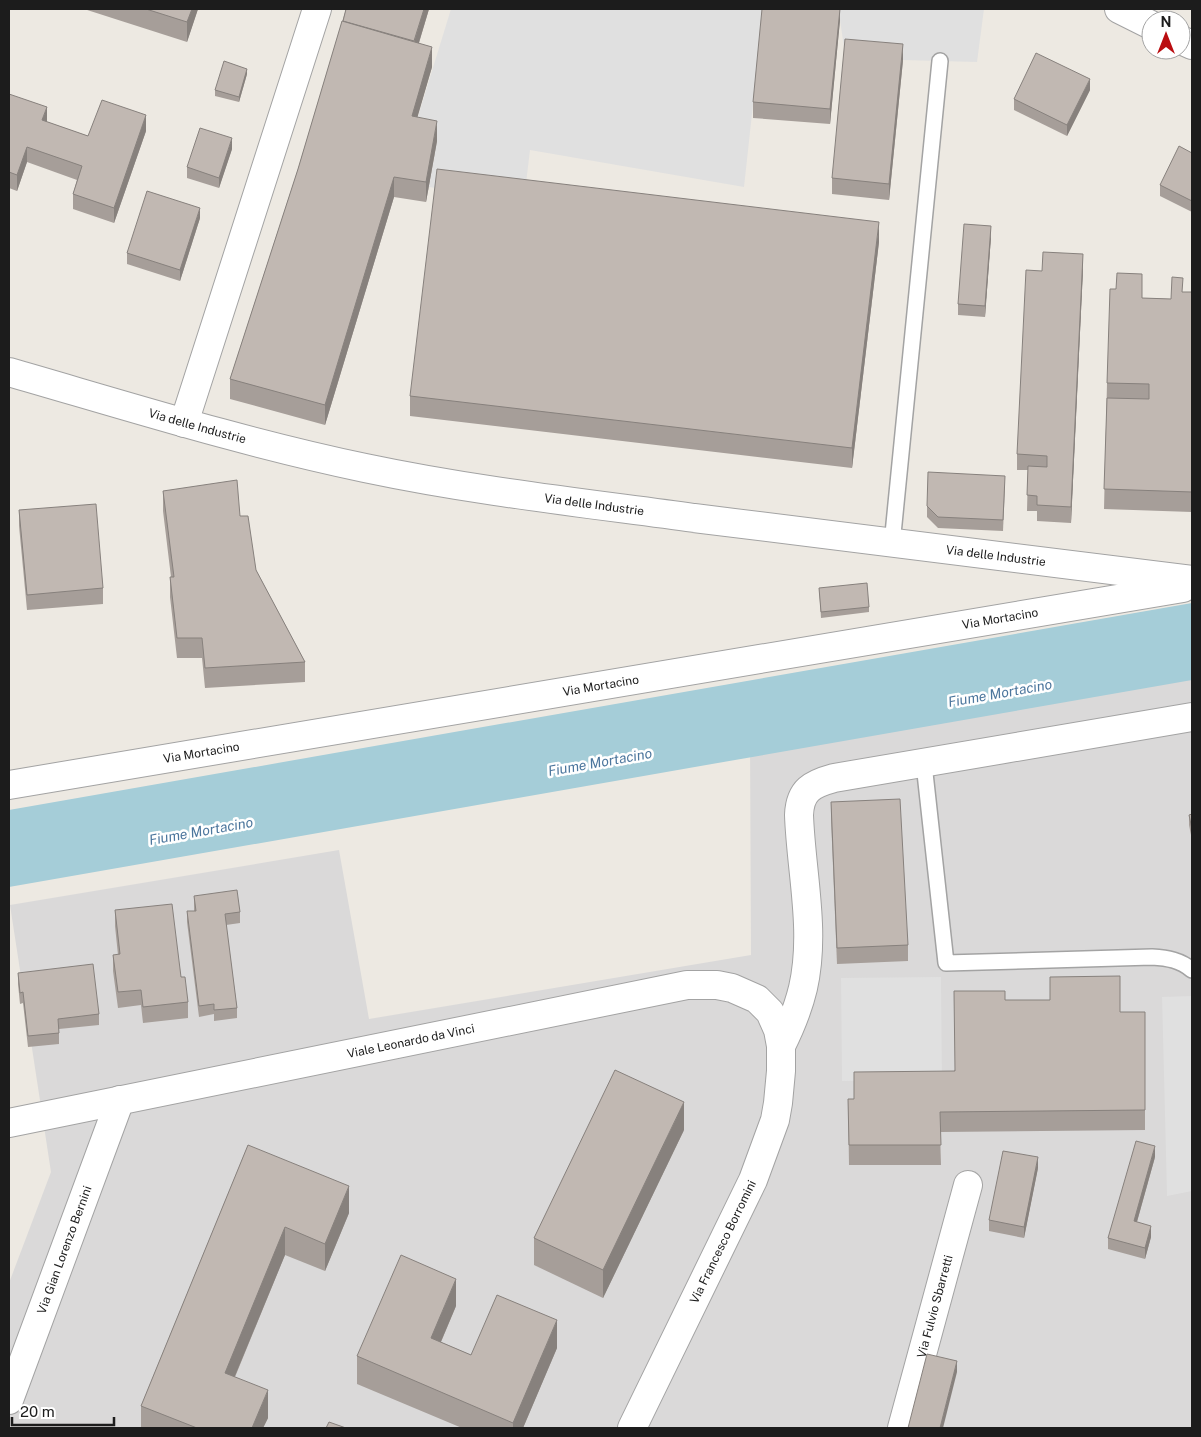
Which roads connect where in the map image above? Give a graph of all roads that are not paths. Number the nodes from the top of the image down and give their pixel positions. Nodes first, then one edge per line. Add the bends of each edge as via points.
1 (317, 9) edge
2 (1119, 9) edge
3 (1141, 20) edge
4 (940, 61) dead end
5 (9, 372) edge
6 (184, 422) junction
7 (892, 544) junction
8 (1192, 580) edge
9 (1192, 586) edge
10 (1192, 717) edge
11 (924, 764) junction
12 (9, 785) edge
13 (1192, 970) edge
14 (781, 1046) junction
15 (120, 1100) junction
16 (9, 1123) edge
17 (968, 1185) dead end
18 (9, 1400) edge
19 (632, 1428) edge
20 (902, 1428) edge

1 - 6 street
2 - 3 street
4 - 7 lane
5 - 6 street, Via delle Industrie
6 - 7 street, Via delle Industrie via 365,468 476,489
7 - 8 street, Via delle Industrie
9 - 12 street, Via Mortacino
10 - 11 street
11 - 13 lane via 946,963 1152,957 1175,960
11 - 14 street via 823,781 806,791 801,799 799,826 808,916 808,956 803,988
14 - 15 street, Viale Leonardo da Vinci via 775,1019 757,999 718,985 687,985
14 - 19 street, Via Francesco Borromini via 781,1085 776,1120 761,1161
15 - 16 street, Viale Leonardo da Vinci
15 - 18 street, Via Gian Lorenzo Bernini
17 - 20 street, Via Fulvio Sbarretti

